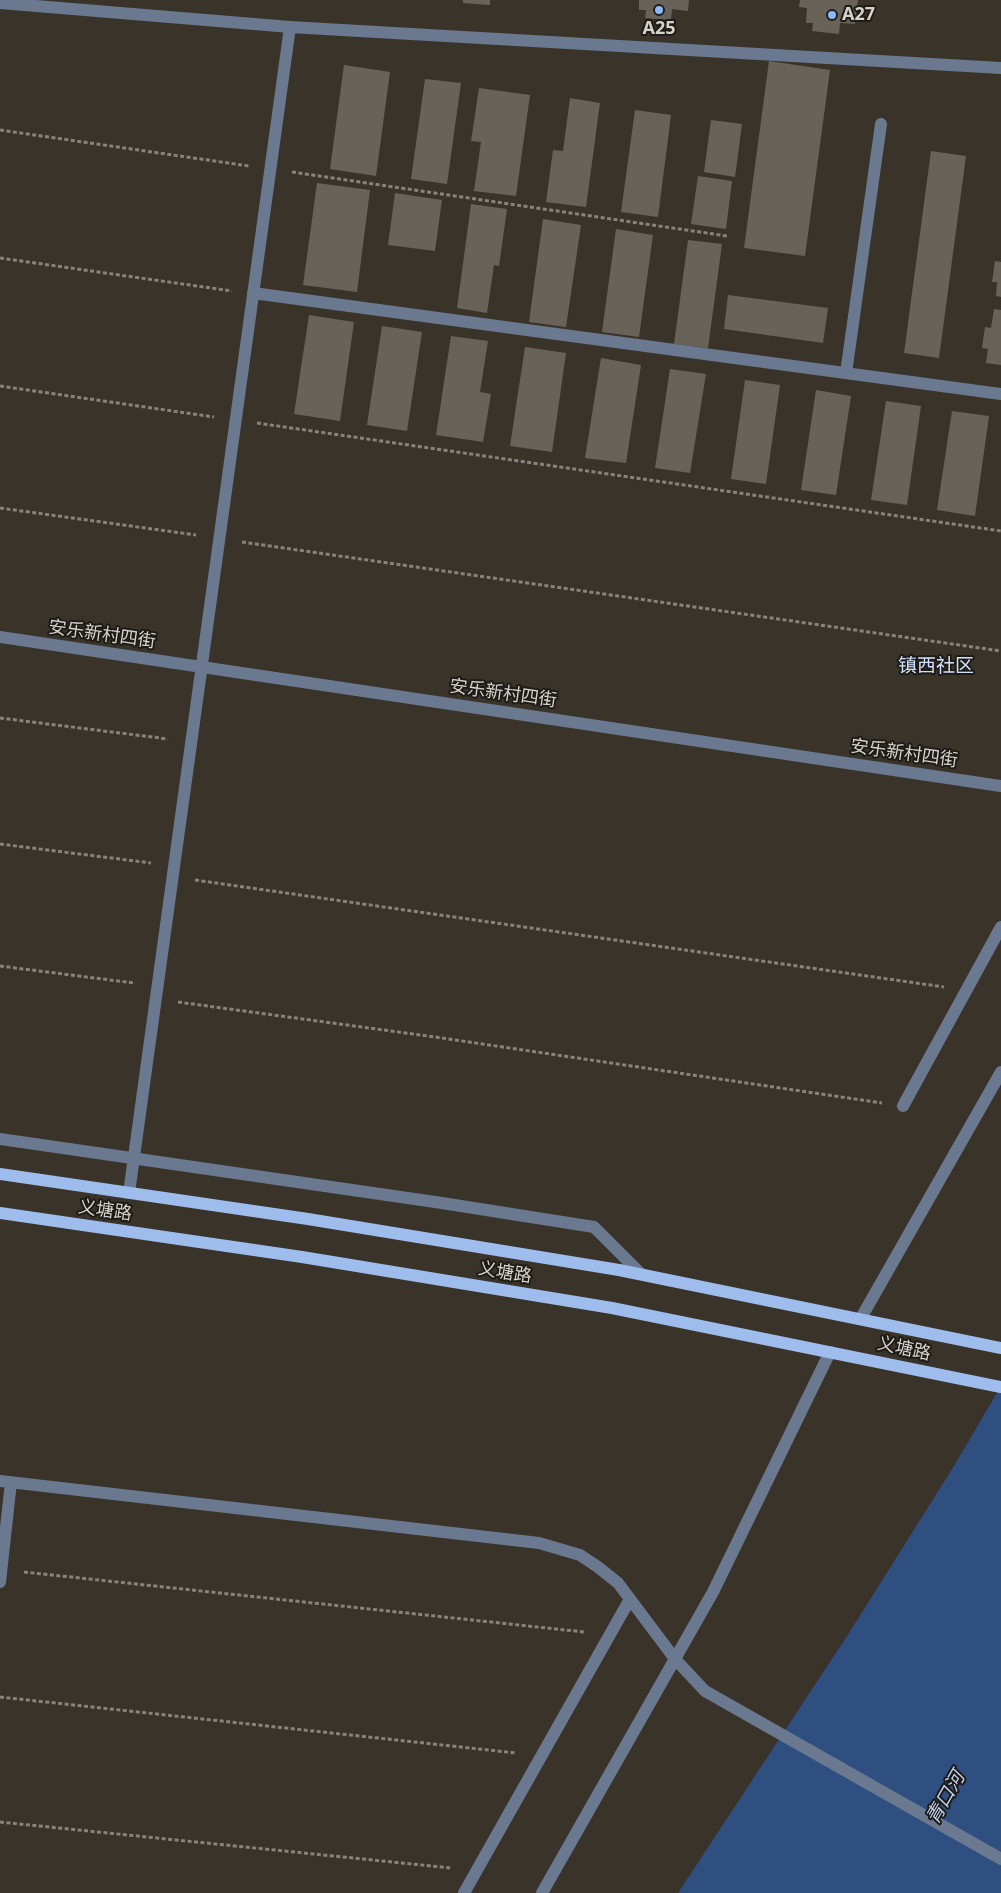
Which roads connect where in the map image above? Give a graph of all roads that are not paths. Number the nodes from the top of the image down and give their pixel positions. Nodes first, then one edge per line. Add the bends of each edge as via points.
1 (0, 4) edge
2 (290, 27) junction
3 (1001, 68) edge
4 (881, 124) dead end
5 (253, 293) junction
6 (846, 373) junction
7 (1001, 394) edge
8 (0, 637) edge
9 (201, 667) junction
10 (1001, 786) edge
11 (1001, 928) edge
12 (1001, 1072) edge
13 (903, 1106) road end
14 (0, 1139) edge
15 (134, 1158) junction
16 (0, 1174) edge
17 (129, 1193) junction
18 (0, 1213) edge
19 (641, 1274) junction
20 (861, 1318) junction
21 (1001, 1348) edge
22 (830, 1352) junction
23 (1001, 1387) edge
24 (6, 1481) edge
25 (1, 1576) edge
26 (630, 1600) junction
27 (675, 1659) junction
28 (1001, 1858) edge
29 (464, 1893) edge
30 (542, 1893) edge

1 - 2 street
2 - 3 street
2 - 5 street
4 - 6 street
5 - 6 street
5 - 9 street
6 - 7 street
8 - 9 street, 安乐新村四街
9 - 10 street, 安乐新村四街
9 - 15 street
11 - 13 street
12 - 20 street
14 - 15 street
15 - 17 street
15 - 19 street via 594,1227
16 - 17 main road, 义塘路
17 - 19 main road, 义塘路
18 - 22 main road, 义塘路 via 302,1257 612,1308
19 - 20 main road, 义塘路
20 - 21 main road, 义塘路
22 - 23 main road, 义塘路
22 - 27 street via 713,1592
24 - 25 street
24 - 26 street via 539,1543 580,1555 618,1583
26 - 27 street
26 - 29 street
27 - 28 street via 705,1691
27 - 30 street

